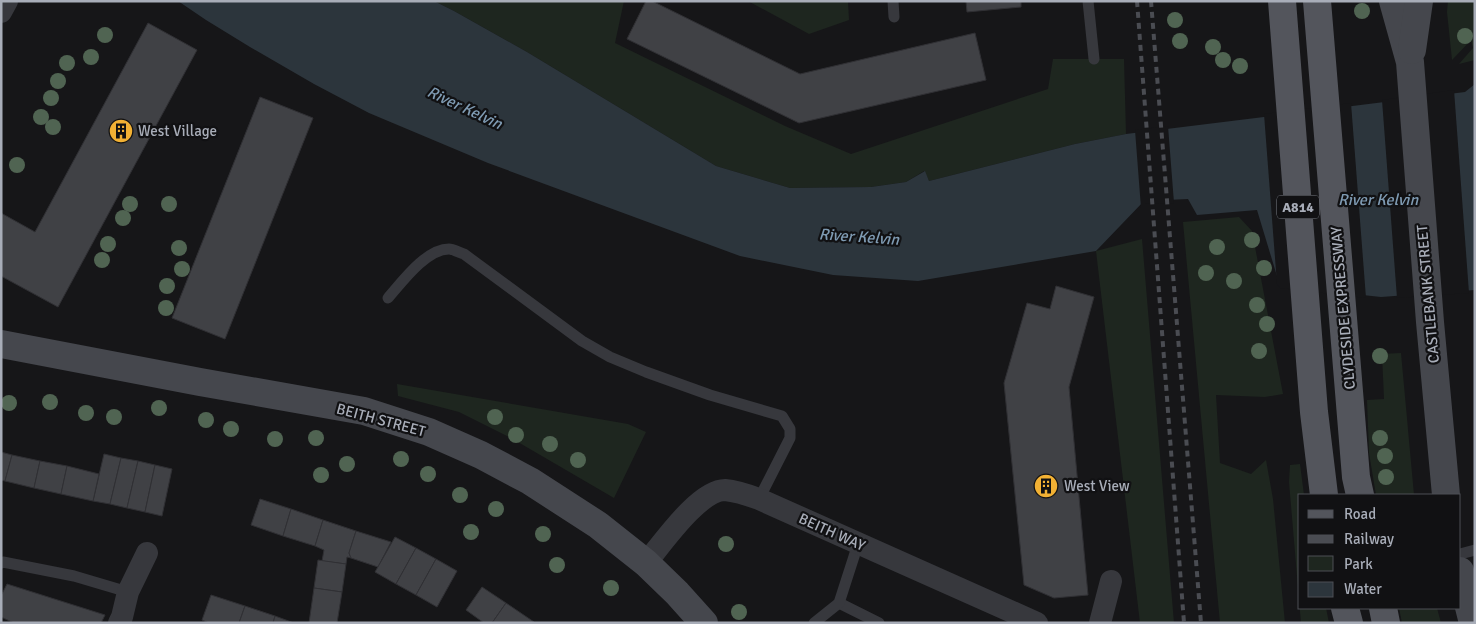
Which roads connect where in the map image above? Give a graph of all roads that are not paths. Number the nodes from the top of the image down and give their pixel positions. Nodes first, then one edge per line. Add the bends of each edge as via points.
1 (7, 1) edge
2 (893, 1) edge
3 (1088, 1) edge
4 (1282, 1) edge
5 (1317, 1) edge
6 (1394, 1) edge
7 (1419, 1) edge
8 (1, 12) edge
9 (894, 17) dead end
10 (1094, 59) dead end
11 (1410, 62) junction
12 (388, 298) dead end
13 (1, 344) edge
14 (1324, 494) edge
15 (1360, 494) edge
16 (1446, 494) edge
17 (759, 498) junction
18 (858, 544) junction
19 (1475, 550) edge
20 (147, 553) dead end
21 (1461, 554) edge
22 (1, 563) edge
23 (646, 563) junction
24 (1461, 574) edge
25 (1110, 581) dead end
26 (128, 592) junction
27 (839, 603) junction
28 (1346, 609) edge
29 (1383, 609) edge
30 (119, 623) edge
31 (704, 623) edge
32 (814, 623) edge
33 (879, 623) edge
34 (1037, 623) edge
35 (1100, 623) edge
36 (1349, 623) edge
37 (1386, 623) edge
38 (1473, 623) edge

1 - 8 street
2 - 9 lane
3 - 10 lane
4 - 14 main road, A814 via 1314,412
5 - 15 main road, CLYDESIDE EXPRESSWAY / A814
6 - 11 main road, CASTLEBANK STREET
7 - 11 main road, CASTLEBANK STREET
11 - 16 main road, CASTLEBANK STREET
12 - 17 lane via 422,260 450,249 464,254 610,357 710,395 782,416 790,428 790,438
13 - 23 main road, BEITH STREET via 364,412 429,432 530,482 598,525
17 - 18 street, BEITH WAY
17 - 23 street, BEITH WAY via 723,490 707,496 694,506
18 - 27 lane
18 - 34 street, BEITH WAY
19 - 21 lane
20 - 26 street
22 - 26 lane via 74,576
23 - 31 main road, BEITH STREET
24 - 38 main road
25 - 35 street
26 - 30 street
27 - 32 lane
27 - 33 lane
28 - 36 main road
29 - 37 main road

